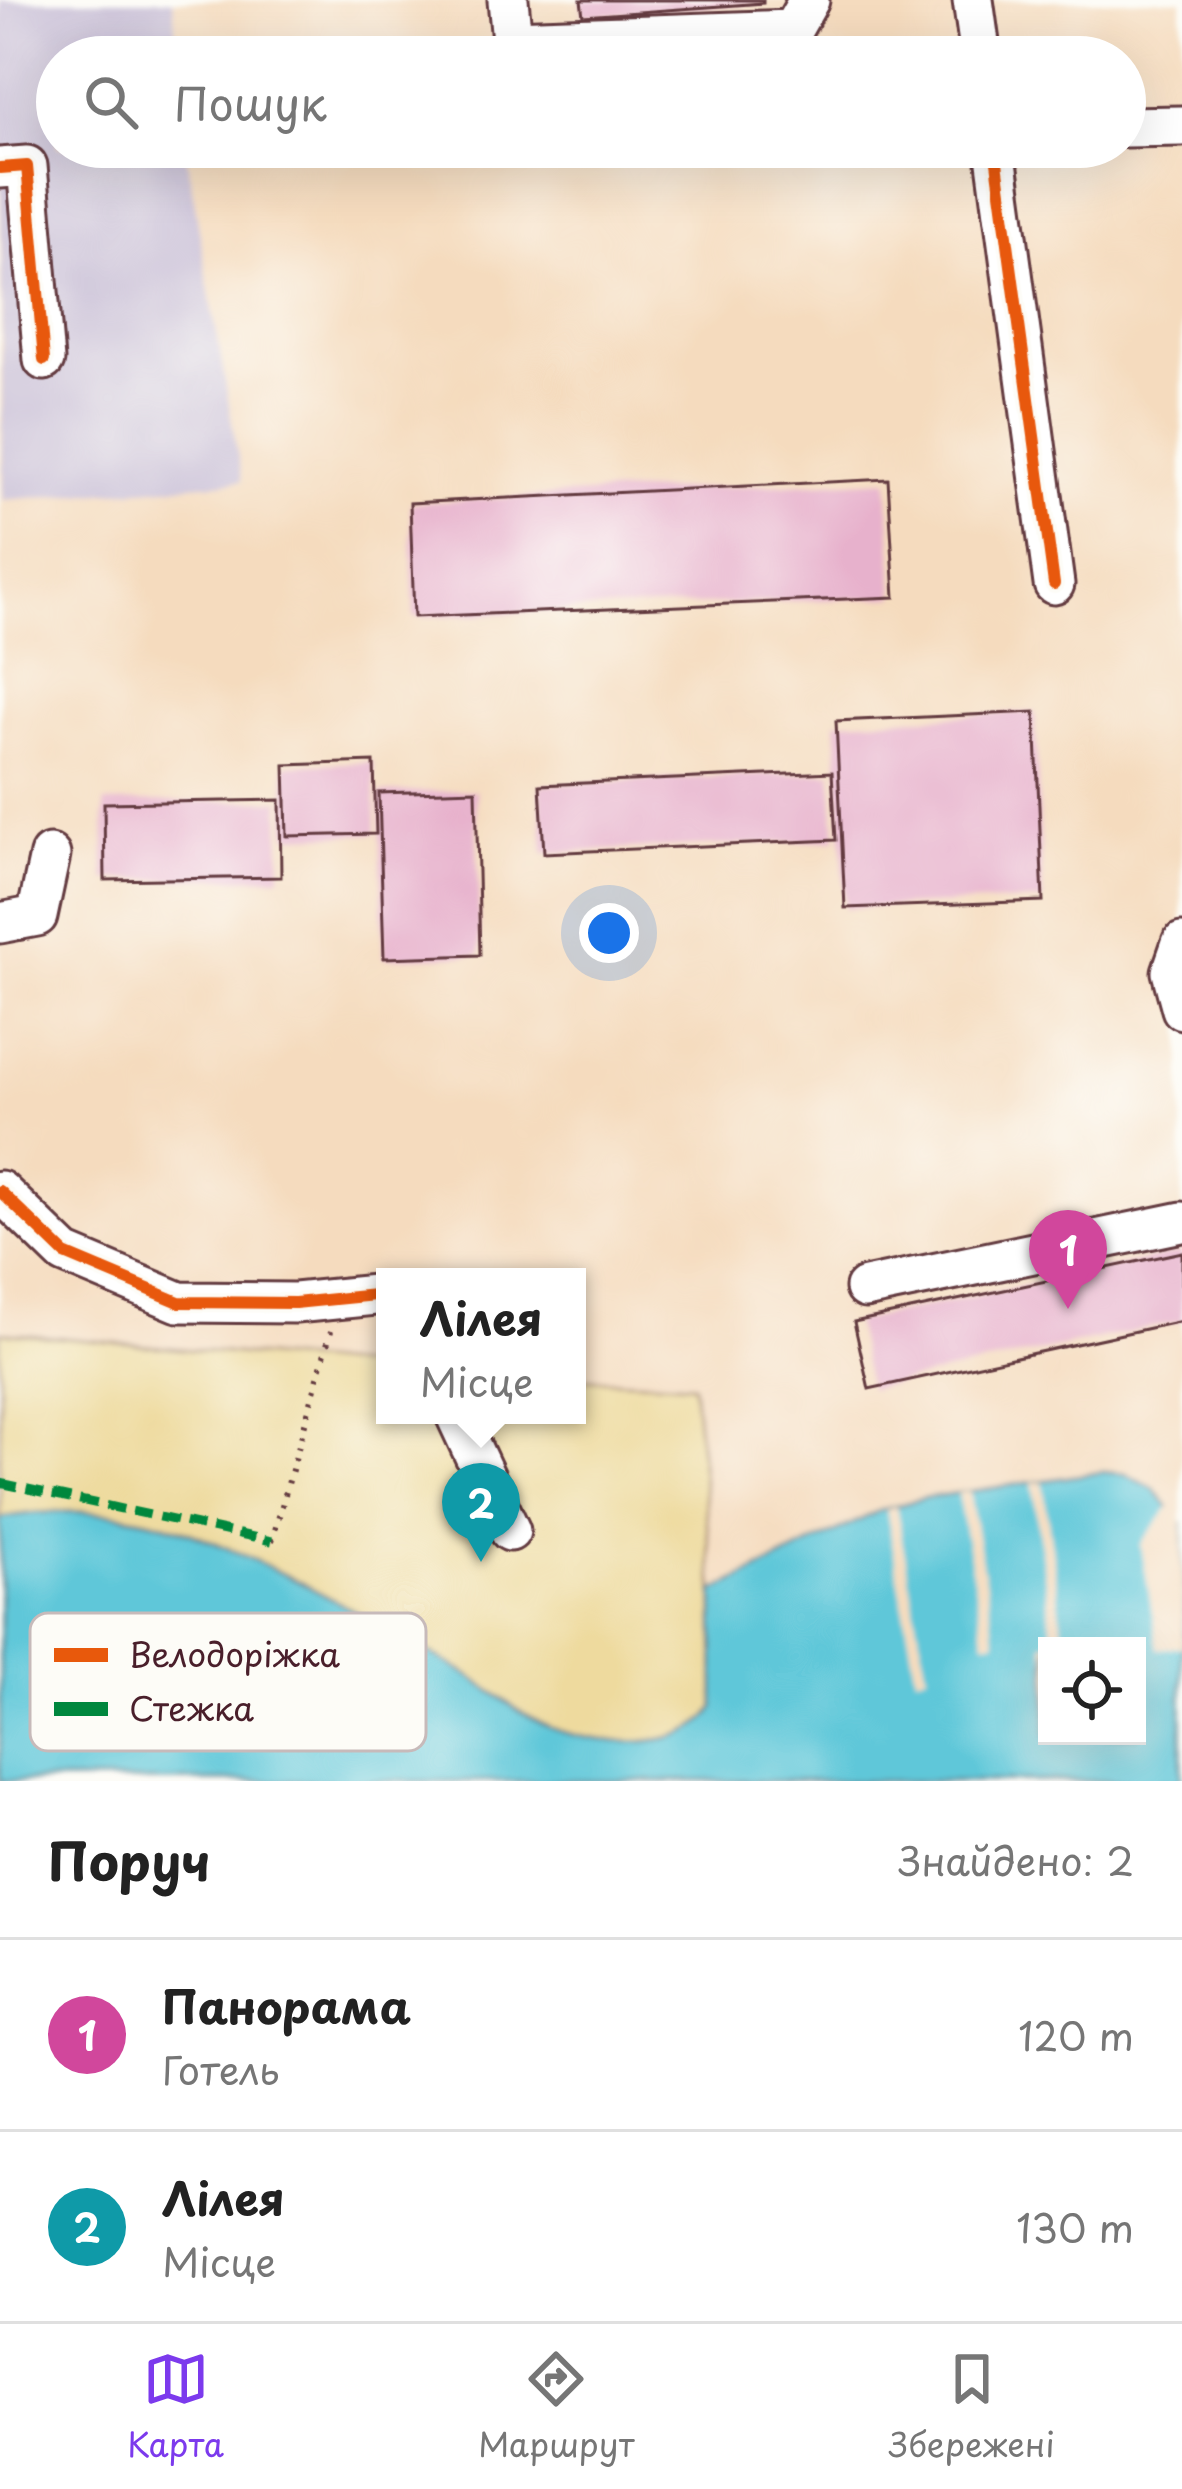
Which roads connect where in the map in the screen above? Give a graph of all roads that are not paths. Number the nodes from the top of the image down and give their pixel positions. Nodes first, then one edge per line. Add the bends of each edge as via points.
1 (508, 0) edge
2 (808, 0) edge
3 (973, 0) edge
4 (512, 36) edge
5 (624, 36) edge
6 (978, 36) edge
7 (1182, 126) edge
8 (1146, 127) edge
9 (0, 168) edge
10 (998, 168) edge
11 (44, 359) dead end
12 (1054, 584) dead end
13 (50, 855) dead end
14 (0, 922) edge
15 (1182, 943) edge
16 (1182, 1009) edge
17 (0, 1191) edge
18 (1182, 1222) edge
19 (865, 1288) dead end
20 (376, 1295) edge
21 (460, 1424) edge
22 (510, 1531) dead end

1 - 4 street
2 - 5 street via 792,30
3 - 6 street
7 - 8 street
9 - 11 street via 27,166
10 - 12 street
13 - 14 street via 37,916
15 - 16 street via 1172,972
17 - 20 street via 65,1254 179,1302
18 - 19 street
21 - 22 street

